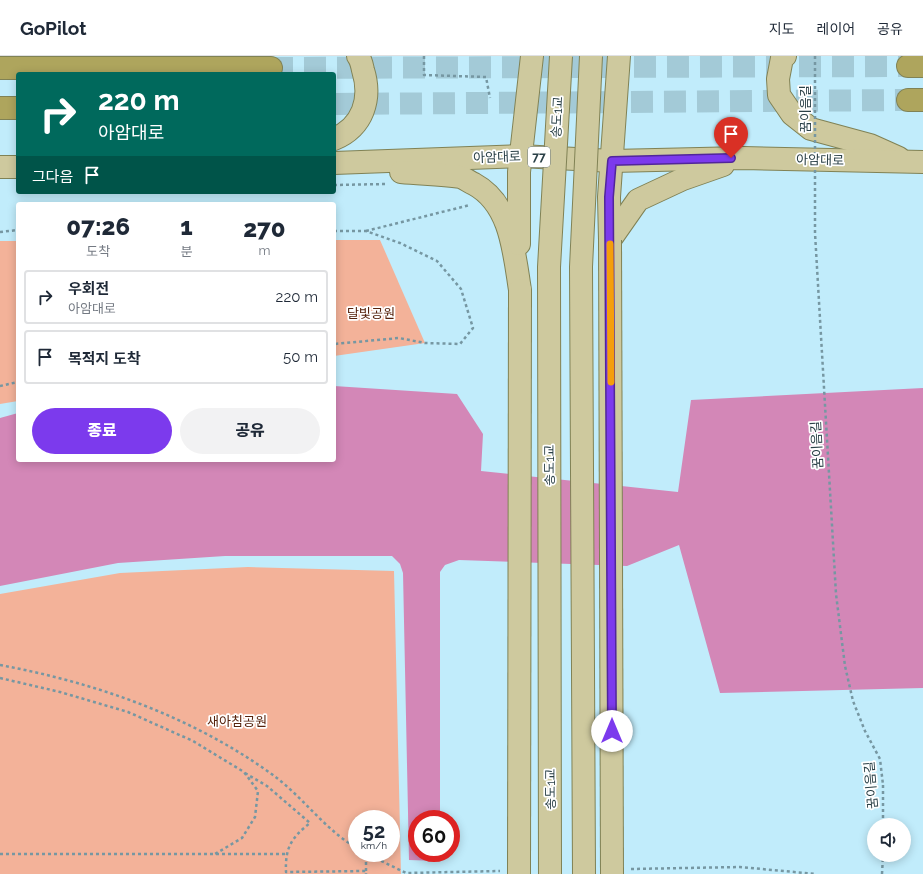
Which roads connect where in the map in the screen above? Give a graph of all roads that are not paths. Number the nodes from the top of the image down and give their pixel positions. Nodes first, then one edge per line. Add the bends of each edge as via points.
1 (358, 56) edge
2 (532, 56) edge
3 (561, 56) edge
4 (591, 56) edge
5 (619, 56) edge
6 (784, 56) edge
7 (0, 68) edge
8 (271, 68) tunnel mouth
9 (0, 108) edge
10 (16, 108) edge
11 (336, 138) edge
12 (521, 156) junction
13 (743, 158) junction
14 (612, 161) junction
15 (916, 162) edge
16 (336, 163) edge
17 (336, 163) edge
18 (0, 167) edge
19 (16, 167) edge
20 (610, 240) junction
21 (520, 290) junction
22 (519, 874) edge
23 (550, 874) edge
24 (584, 874) edge
25 (612, 874) edge

1 - 11 main road via 368,85 363,113 347,134
2 - 12 main road
3 - 23 main road, 송도1교, bridge via 549,267
4 - 24 main road, bridge via 581,267
5 - 14 main road
6 - 15 main road via 778,79 779,95 792,114 811,129 870,145
7 - 8 highway
9 - 10 highway
12 - 14 main road, 아암대로 / 77
12 - 16 main road, 아암대로 / 77
12 - 21 main road
13 - 14 main road, 아암대로 / 77
13 - 15 main road, 아암대로 / 77
13 - 20 main road via 683,178 638,200
14 - 20 main road via 609,197
17 - 21 main road via 461,178 484,190 494,199 513,243
18 - 19 main road
20 - 25 main road, bridge
21 - 22 main road, bridge

